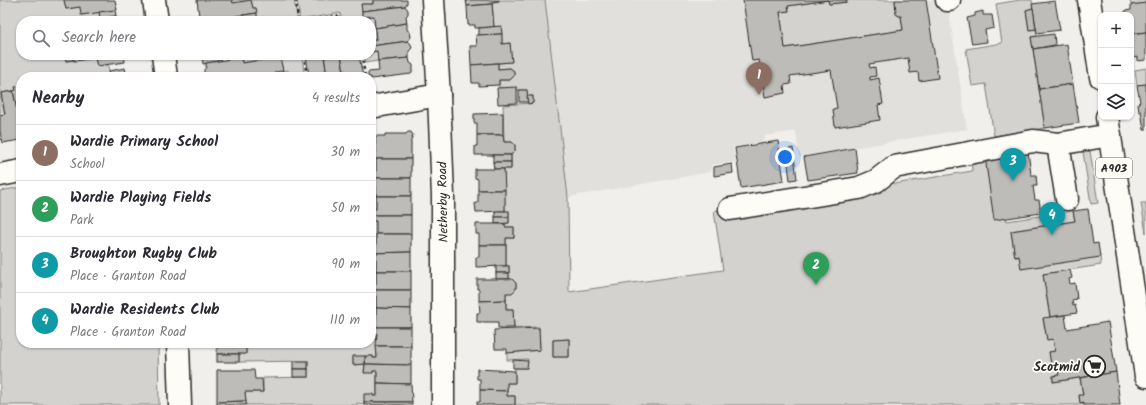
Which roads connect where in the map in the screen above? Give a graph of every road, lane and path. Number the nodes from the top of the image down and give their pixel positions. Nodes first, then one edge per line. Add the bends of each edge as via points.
1 (154, 0) edge
2 (296, 0) edge
3 (433, 0) edge
4 (1090, 0) edge
5 (156, 16) edge
6 (298, 16) edge
7 (1098, 56) edge
8 (164, 60) edge
9 (305, 60) edge
10 (363, 60) edge
11 (165, 72) edge
12 (306, 72) edge
13 (364, 72) edge
14 (439, 95) junction
15 (376, 106) edge
16 (1108, 126) edge
17 (1058, 144) junction
18 (16, 172) edge
19 (0, 175) edge
20 (1067, 199) dead end
21 (730, 208) dead end
22 (178, 348) edge
23 (1146, 376) edge
24 (180, 405) edge
25 (443, 405) edge

1 - 5 street
2 - 6 path
3 - 14 street, Netherby Road
4 - 7 street
8 - 11 street
9 - 12 path
10 - 13 path
14 - 15 street
14 - 25 street, Netherby Road via 443,204
16 - 17 street
16 - 23 street, A903
17 - 20 street
17 - 21 street via 1033,141 894,167 876,181 859,188
18 - 19 street
22 - 24 street

